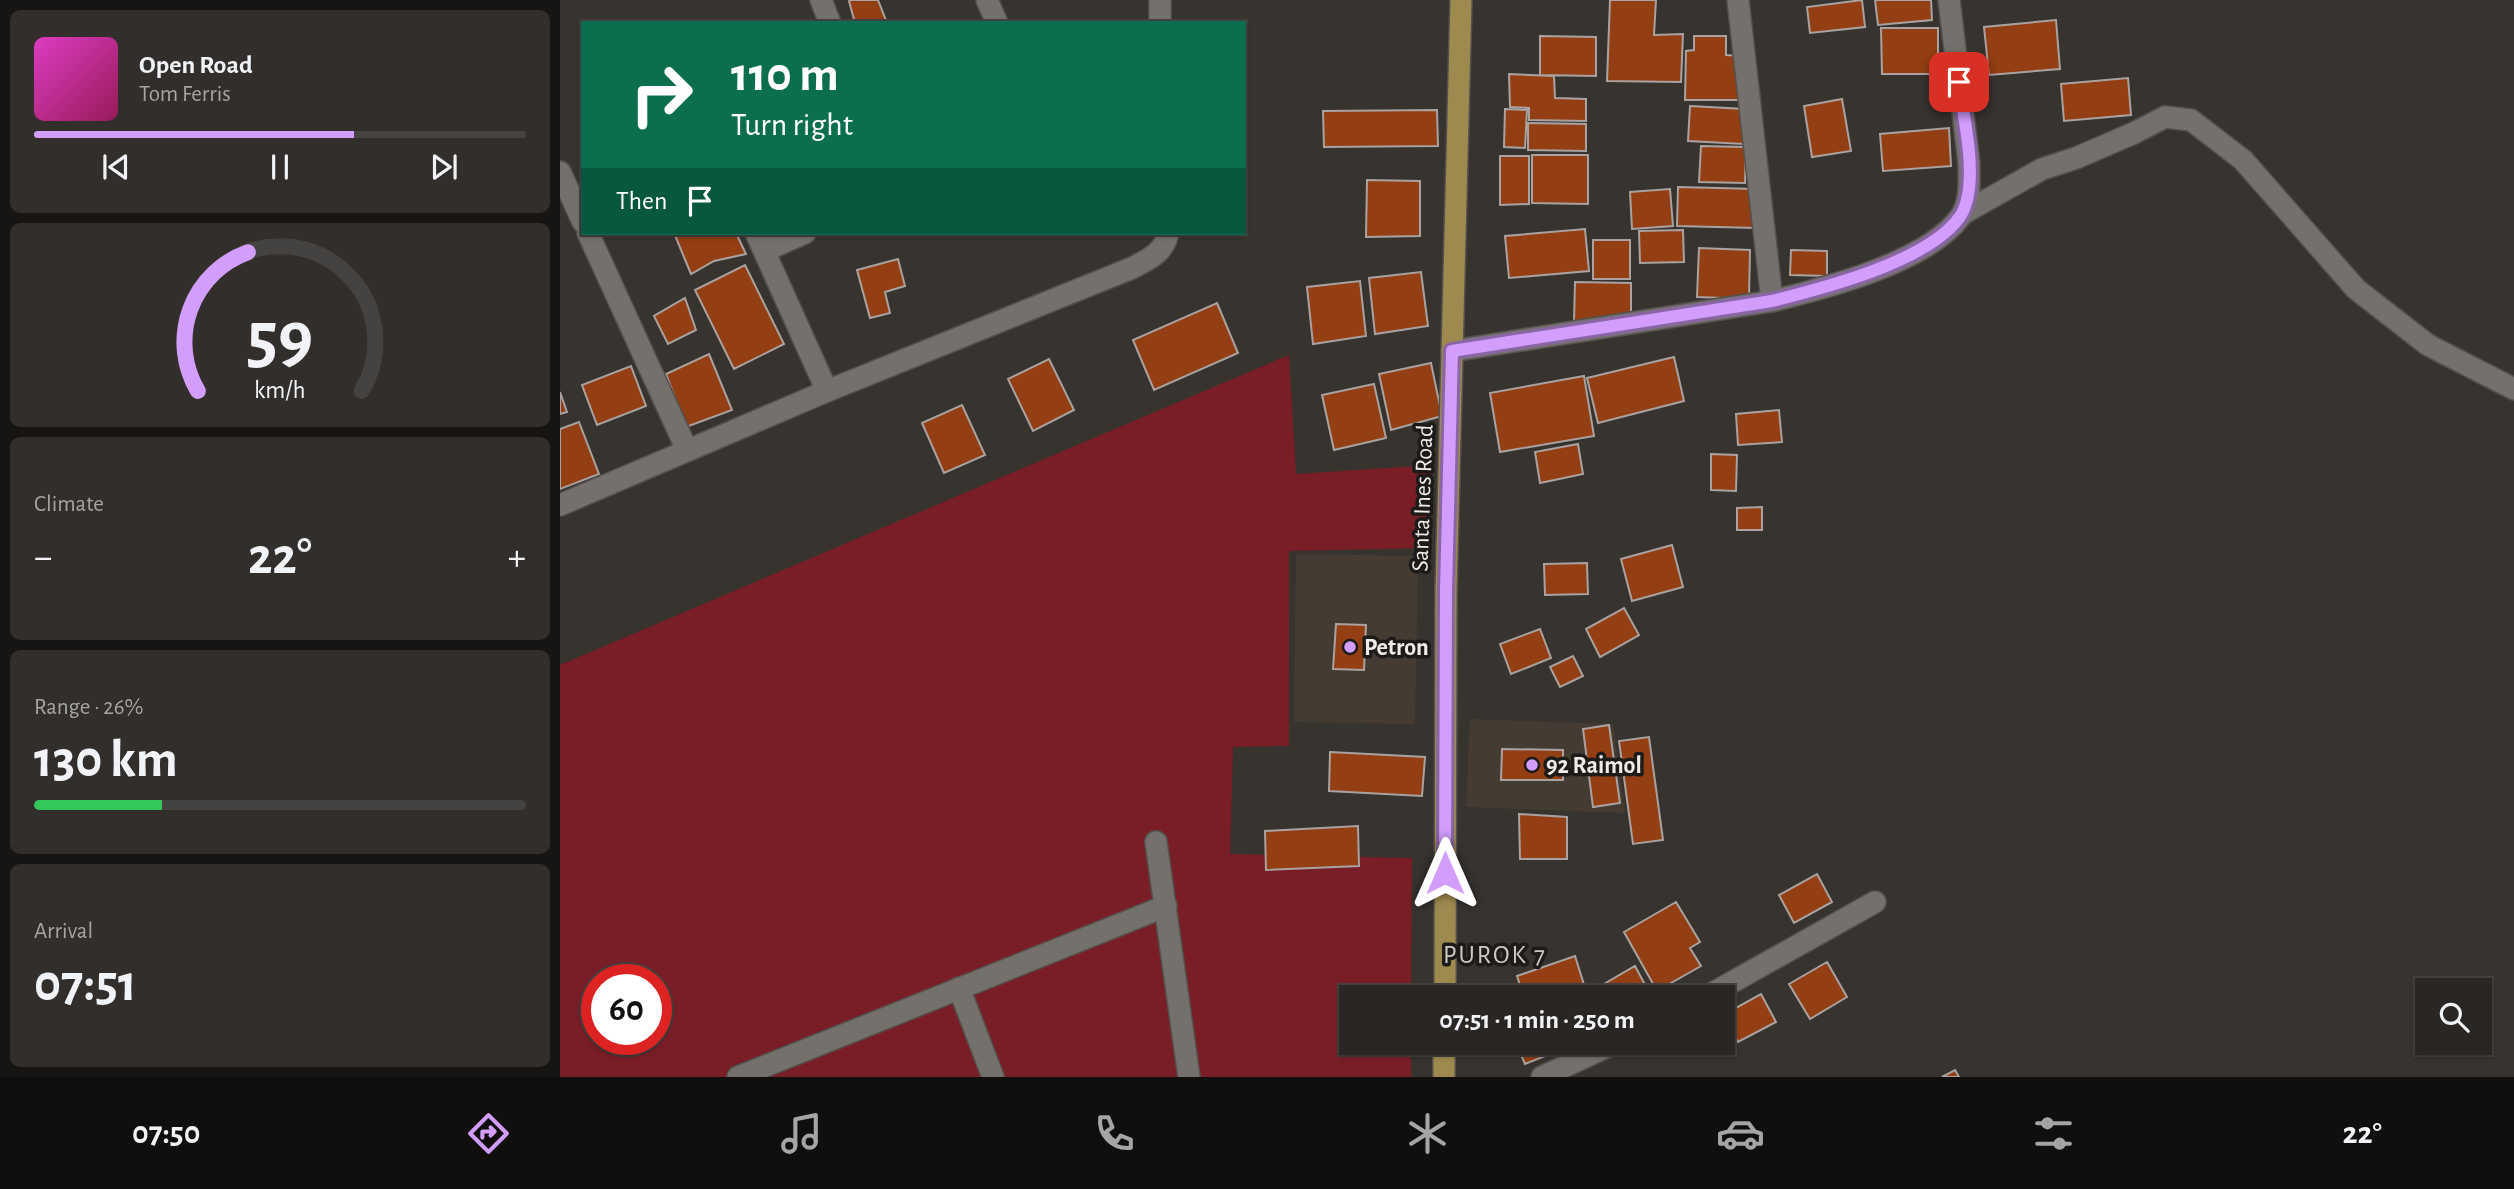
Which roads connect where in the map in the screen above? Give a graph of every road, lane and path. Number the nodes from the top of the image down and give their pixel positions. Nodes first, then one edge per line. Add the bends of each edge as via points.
1 (821, 0) edge
2 (988, 0) edge
3 (1160, 0) edge
4 (1461, 0) edge
5 (1738, 0) edge
6 (1949, 0) edge
7 (829, 21) edge
8 (996, 21) edge
9 (1160, 21) edge
10 (560, 172) edge
11 (1962, 214) junction
12 (581, 218) edge
13 (589, 235) edge
14 (795, 235) edge
15 (1168, 235) edge
16 (760, 242) edge
17 (1772, 301) junction
18 (1452, 351) junction
19 (2514, 389) edge
20 (827, 391) junction
21 (687, 450) junction
22 (560, 505) edge
23 (1156, 842) dead end
24 (1875, 902) dead end
25 (1166, 906) junction
26 (1445, 985) edge
27 (1727, 985) edge
28 (959, 988) junction
29 (1444, 1055) edge
30 (1589, 1055) edge
31 (738, 1077) edge
32 (993, 1077) edge
33 (1189, 1077) edge
34 (1444, 1077) edge
35 (1542, 1077) edge

1 - 7 street
2 - 8 street
3 - 9 street
4 - 18 main road, Santa Ines Road
5 - 17 street
6 - 11 street via 1969,163 1969,190
10 - 12 street
11 - 17 street via 1921,249 1878,270
11 - 19 street via 2042,169 2165,117 2191,120 2244,160 2356,289 2428,345
13 - 21 street
14 - 16 street
15 - 20 street via 1158,254 1132,268
16 - 20 street
17 - 18 street
18 - 26 main road, Santa Ines Road
20 - 21 street
21 - 22 street
23 - 25 street
24 - 27 street
25 - 28 street
25 - 33 street
28 - 31 street
28 - 32 street
29 - 34 main road
30 - 35 street

